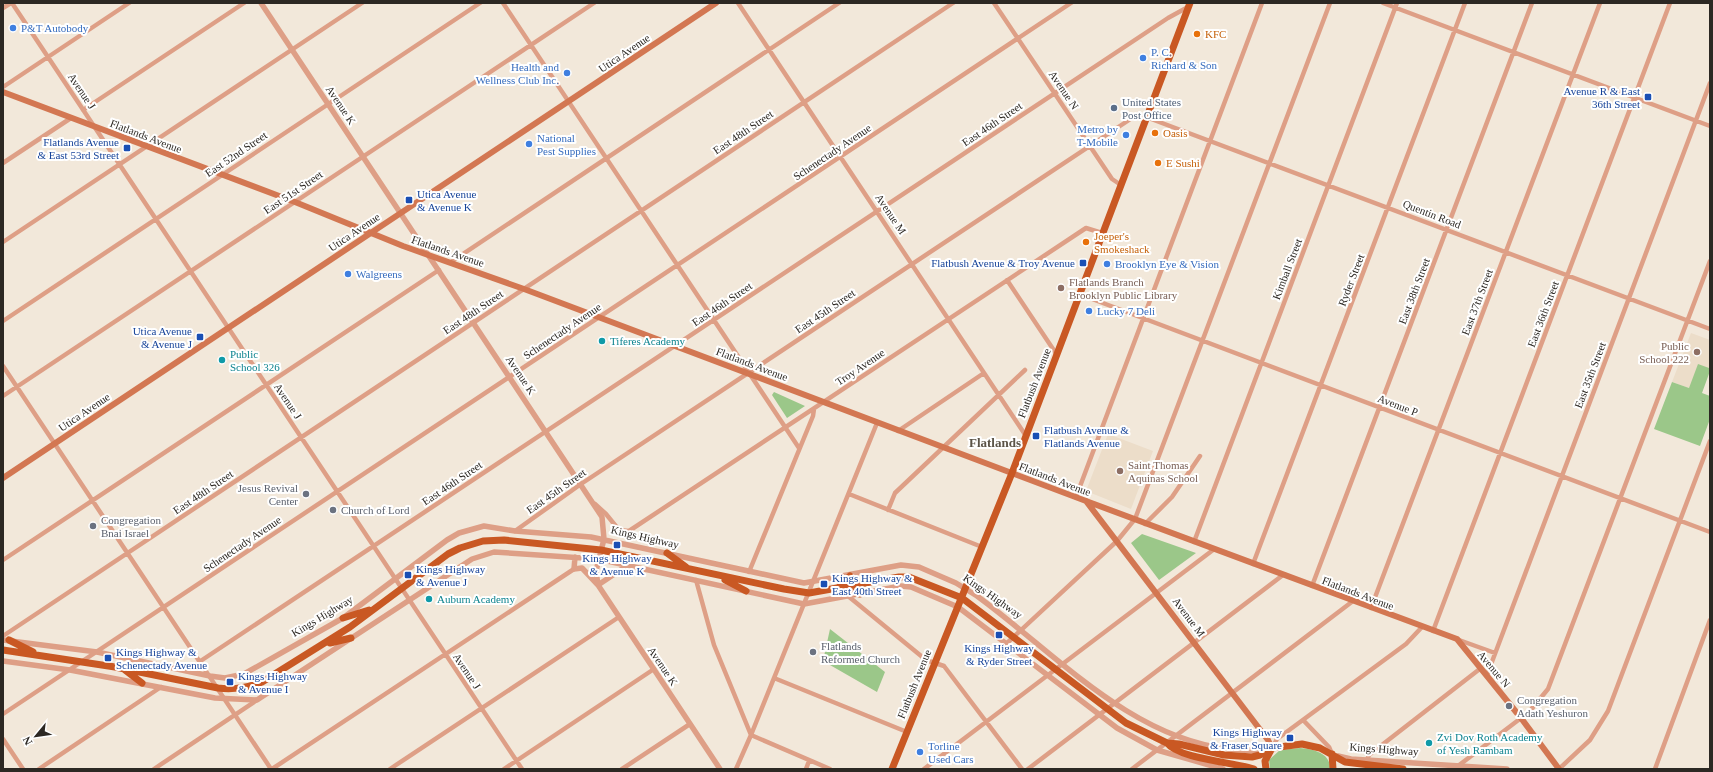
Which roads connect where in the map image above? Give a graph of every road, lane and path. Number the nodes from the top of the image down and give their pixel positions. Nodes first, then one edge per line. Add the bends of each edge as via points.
1 (12, 3) edge
2 (130, 3) edge
3 (244, 3) edge
4 (261, 3) edge
5 (362, 3) edge
6 (480, 3) edge
7 (503, 3) edge
8 (594, 3) edge
9 (716, 3) edge
10 (738, 3) edge
11 (839, 3) edge
12 (953, 3) edge
13 (994, 3) edge
14 (1071, 3) edge
15 (1262, 3) edge
16 (1330, 3) edge
17 (1383, 3) edge
18 (1465, 3) edge
19 (1532, 3) edge
20 (1600, 3) edge
21 (1670, 3) edge
22 (1189, 5) edge
23 (1396, 5) edge
24 (3, 8) edge
25 (1455, 30) junction
26 (1018, 39) junction
27 (531, 45) junction
28 (292, 49) junction
29 (769, 50) junction
30 (1514, 52) junction
31 (48, 57) junction
32 (1572, 75) junction
33 (1710, 83) edge
34 (3, 87) edge
35 (3, 92) edge
36 (1055, 93) junction
37 (1634, 98) junction
38 (569, 101) junction
39 (804, 102) junction
40 (328, 104) junction
41 (83, 110) junction
42 (1147, 117) junction
43 (71, 118) junction
44 (1696, 121) junction
45 (1710, 126) edge
46 (95, 127) junction
47 (1210, 140) junction
48 (146, 146) junction
49 (1090, 146) junction
50 (363, 156) junction
51 (841, 157) junction
52 (606, 158) junction
53 (3, 163) edge
54 (1270, 163) junction
55 (119, 164) junction
56 (222, 175) junction
57 (1121, 185) junction
58 (1329, 185) junction
59 (295, 202) junction
60 (1388, 207) junction
61 (642, 211) junction
62 (877, 211) junction
63 (402, 213) junction
64 (156, 219) junction
65 (1447, 230) junction
66 (372, 232) junction
67 (1102, 233) junction
68 (3, 242) edge
69 (1506, 252) junction
70 (429, 255) junction
71 (1710, 261) edge
72 (451, 262) junction
73 (912, 264) junction
74 (678, 265) junction
75 (438, 270) junction
76 (191, 271) junction
77 (1567, 275) junction
78 (1007, 280) junction
79 (524, 289) junction
80 (1080, 294) junction
81 (1629, 298) junction
82 (599, 317) junction
83 (1143, 318) junction
84 (948, 319) junction
85 (714, 320) junction
86 (1688, 320) junction
87 (3, 321) edge
88 (474, 322) junction
89 (228, 328) junction
90 (1710, 329) edge
91 (1202, 340) junction
92 (675, 346) junction
93 (1057, 355) junction
94 (1262, 363) junction
95 (3, 366) edge
96 (1025, 370) dead end
97 (749, 373) junction
98 (984, 373) junction
99 (510, 377) junction
100 (266, 385) junction
101 (1321, 385) junction
102 (17, 387) junction
103 (998, 394) junction
104 (3, 396) edge
105 (823, 402) junction
106 (1380, 407) junction
107 (814, 409) junction
108 (877, 423) junction
109 (786, 427) junction
110 (1438, 430) junction
111 (898, 431) junction
112 (546, 432) junction
113 (1026, 436) junction
114 (301, 437) junction
115 (1710, 441) edge
116 (55, 444) junction
117 (943, 447) junction
118 (799, 448) junction
119 (1500, 453) junction
120 (1200, 456) dead end
121 (1012, 473) junction
122 (1561, 476) junction
123 (3, 478) edge
124 (581, 484) junction
125 (337, 492) junction
126 (850, 494) junction
127 (1076, 497) junction
128 (1620, 498) junction
129 (92, 500) junction
130 (1086, 501) junction
131 (594, 503) junction
132 (888, 510) junction
133 (1135, 519) junction
134 (1680, 521) junction
135 (1145, 524) junction
136 (515, 531) junction
137 (1710, 532) edge
138 (604, 539) junction
139 (1117, 541) junction
140 (1194, 542) junction
141 (374, 547) junction
142 (982, 548) junction
143 (601, 550) junction
144 (1213, 550) junction
145 (128, 553) junction
146 (667, 553) junction
147 (575, 557) junction
148 (598, 559) junction
149 (3, 560) edge
150 (1253, 564) junction
151 (628, 565) junction
152 (687, 568) junction
153 (574, 569) junction
154 (749, 572) junction
155 (1283, 575) junction
156 (718, 576) junction
157 (850, 576) junction
158 (396, 580) junction
159 (696, 580) junction
160 (813, 583) junction
161 (598, 585) junction
162 (1312, 586) junction
163 (401, 588) junction
164 (838, 588) junction
165 (966, 588) junction
166 (746, 591) junction
167 (1157, 592) junction
168 (809, 593) junction
169 (860, 594) junction
170 (848, 596) junction
171 (962, 598) junction
172 (409, 600) junction
173 (1353, 601) junction
174 (804, 604) junction
175 (958, 607) junction
176 (164, 608) junction
177 (375, 608) junction
178 (1371, 608) junction
179 (619, 617) junction
180 (343, 618) junction
181 (1710, 620) edge
182 (1422, 627) junction
183 (1022, 629) junction
184 (1433, 630) junction
185 (1014, 636) junction
186 (351, 638) junction
187 (5, 639) edge
188 (1457, 639) junction
189 (1195, 642) junction
190 (324, 644) junction
191 (1006, 644) junction
192 (3, 650) edge
193 (97, 652) junction
194 (1495, 653) junction
195 (445, 654) junction
196 (38, 655) junction
197 (3, 661) edge
198 (82, 662) junction
199 (200, 662) junction
200 (935, 663) junction
201 (1063, 663) junction
202 (1481, 668) junction
203 (124, 669) junction
204 (654, 669) junction
205 (1055, 669) junction
206 (70, 670) junction
207 (187, 670) junction
208 (1487, 675) junction
209 (210, 676) junction
210 (1046, 676) junction
211 (774, 678) junction
212 (142, 684) junction
213 (161, 687) junction
214 (218, 688) junction
215 (1233, 692) junction
216 (225, 699) junction
217 (257, 700) junction
218 (1114, 703) junction
219 (481, 708) junction
220 (1107, 709) junction
221 (3, 714) edge
222 (1100, 714) junction
223 (235, 715) junction
224 (1521, 718) junction
225 (1304, 721) junction
226 (986, 722) junction
227 (690, 724) junction
228 (907, 732) junction
229 (751, 735) junction
230 (1176, 736) junction
231 (3, 739) edge
232 (1167, 743) junction
233 (1272, 748) junction
234 (1157, 750) junction
235 (1332, 754) junction
236 (1367, 760) junction
237 (516, 761) junction
238 (809, 761) junction
239 (1243, 765) junction
240 (1456, 767) edge
241 (23, 769) edge
242 (39, 769) edge
243 (154, 769) edge
244 (271, 769) edge
245 (390, 769) edge
246 (504, 769) edge
247 (522, 769) edge
248 (622, 769) edge
249 (720, 769) edge
250 (736, 769) edge
251 (806, 769) edge
252 (830, 769) edge
253 (892, 769) edge
254 (924, 769) edge
255 (1022, 769) edge
256 (1028, 769) edge
257 (1132, 769) edge
258 (1223, 769) edge
259 (1233, 769) edge
260 (1254, 769) edge
261 (1266, 769) edge
262 (1333, 769) edge
263 (1403, 769) edge
264 (1507, 769) edge
265 (1559, 769) edge
266 (1655, 769) edge

1 - 24 street
1 - 31 street, Avenue J
2 - 31 street
3 - 41 street
4 - 28 street, Avenue K
5 - 28 street
6 - 40 street, East 52nd Street
7 - 27 street
8 - 27 street, East 51st Street
9 - 38 main road, Utica Avenue
10 - 29 street, Avenue M
11 - 29 street
12 - 39 street, East 48th Street
13 - 26 street, Avenue N
14 - 26 street, Schenectady Avenue
15 - 47 street
16 - 54 street
17 - 23 street
18 - 25 street, Ryder Street
19 - 30 street, East 38th Street
20 - 32 street, East 37th Street
21 - 37 street, East 36th Street
22 - 36 street, East 46th Street
22 - 42 main road, Flatbush Avenue
23 - 25 street
23 - 58 street, Kimball Street
25 - 30 street
25 - 60 street, Ryder Street
26 - 36 street, Avenue N
26 - 51 street, Schenectady Avenue
27 - 38 street
27 - 50 street, East 51st Street
28 - 40 street, Avenue K
28 - 48 street
29 - 39 street, Avenue M
29 - 52 street
30 - 32 street
30 - 65 street, East 38th Street
31 - 34 street
31 - 41 street, Avenue J
32 - 37 street
32 - 69 street, East 37th Street
33 - 44 street, East 35th Street
35 - 43 main road, Flatlands Avenue
36 - 49 street, Avenue N
36 - 62 street, East 46th Street
37 - 44 street
37 - 77 street, East 36th Street
38 - 52 street
38 - 63 main road, Utica Avenue
39 - 51 street, Avenue M
39 - 61 street, East 48th Street
40 - 50 street, Avenue K
40 - 56 street, East 52nd Street
41 - 46 street, Avenue J
42 - 47 street, Quentin Road
42 - 49 street, East 45th Street via 1138,114
42 - 57 main road, Flatbush Avenue
43 - 46 main road, Flatlands Avenue
43 - 53 street
44 - 45 street
44 - 81 street, East 35th Street
46 - 48 main road, Flatlands Avenue
46 - 55 street, Avenue J
47 - 54 street, Quentin Road
47 - 83 street
48 - 55 street
48 - 56 main road, Flatlands Avenue
49 - 57 street, Avenue N via 1112,179
49 - 73 street, East 45th Street
50 - 59 street, East 51st Street
50 - 63 street, Avenue K
51 - 62 street, Avenue M
51 - 74 street, Schenectady Avenue
52 - 61 street
52 - 72 street
54 - 58 street, Quentin Road
54 - 91 street
55 - 64 street, Avenue J
55 - 68 street
56 - 59 main road, Flatlands Avenue
56 - 64 street, East 52nd Street
57 - 67 main road, Flatbush Avenue
58 - 60 street, Quentin Road
58 - 94 street, Kimball Street
59 - 66 main road, Flatlands Avenue
59 - 76 street, East 51st Street
60 - 65 street, Quentin Road
60 - 101 street, Ryder Street
61 - 74 street
61 - 79 street, East 48th Street
62 - 73 street, Avenue M
62 - 85 street, East 46th Street
63 - 66 main road, Utica Avenue
63 - 70 street, Avenue K
64 - 76 street, Avenue J
64 - 87 street, East 52nd Street
65 - 69 street, Quentin Road
65 - 106 street, East 38th Street
66 - 70 main road, Flatlands Avenue
66 - 89 main road, Utica Avenue
67 - 78 street, Troy Avenue via 1086,228
67 - 80 main road, Flatbush Avenue
69 - 77 street, Quentin Road
69 - 110 street, East 37th Street
70 - 72 main road, Flatlands Avenue
70 - 75 street, Avenue K
71 - 86 street
72 - 79 main road, Flatlands Avenue
73 - 84 street, Avenue M
73 - 97 street, East 45th Street
74 - 82 street, Schenectady Avenue
74 - 85 street
75 - 88 street, Avenue K
75 - 100 street
76 - 89 street, Avenue J
76 - 102 street, East 51st Street
77 - 81 street, Quentin Road
77 - 119 street, East 36th Street
78 - 84 street, Troy Avenue
78 - 93 street
79 - 82 main road, Flatlands Avenue
79 - 88 street, East 48th Street
80 - 83 street, Avenue P
80 - 93 main road, Flatbush Avenue
81 - 86 street, Quentin Road
81 - 122 street, East 35th Street
82 - 92 main road, Flatlands Avenue
82 - 99 street, Schenectady Avenue
83 - 91 street, Avenue P
83 - 127 street
84 - 98 street, Avenue M
84 - 105 street, Troy Avenue
85 - 92 street, East 46th Street
85 - 97 street
86 - 90 street, Quentin Road
86 - 128 street
88 - 99 street, Avenue K
88 - 114 street, East 48th Street
89 - 100 street, Avenue J
89 - 116 main road, Utica Avenue
91 - 94 street, Avenue P
91 - 133 street
92 - 97 main road, Flatlands Avenue
92 - 112 street, East 46th Street
93 - 113 main road, Flatbush Avenue
94 - 101 street, Avenue P
94 - 140 street, Kimball Street
95 - 102 street
96 - 103 street
97 - 105 main road, Flatlands Avenue
97 - 109 street
97 - 124 street, East 45th Street
98 - 103 street, Avenue M
98 - 111 street
99 - 112 street, Avenue K
99 - 125 street, Schenectady Avenue
100 - 114 street, Avenue J
100 - 129 street
101 - 106 street, Avenue P
101 - 150 street, Ryder Street
102 - 104 street, East 51st Street
102 - 116 street
103 - 113 street, Avenue M
103 - 117 street
105 - 107 street, Troy Avenue
105 - 108 main road, Flatlands Avenue
106 - 110 street, Avenue P
106 - 162 street, East 38th Street
107 - 109 street, Troy Avenue
107 - 118 street
108 - 111 main road, Flatlands Avenue
108 - 126 street
109 - 118 street
109 - 131 street, Troy Avenue via 629,531 619,530
110 - 119 street, Avenue P
110 - 178 street, East 37th Street
111 - 117 main road, Flatlands Avenue
112 - 124 street, Avenue K
112 - 141 street, East 46th Street
113 - 121 main road, Flatbush Avenue
114 - 125 street, Avenue J
114 - 145 street, East 48th Street
115 - 134 street
116 - 123 main road, Utica Avenue
116 - 129 street
117 - 121 main road, Flatlands Avenue
117 - 132 street via 895,493
118 - 154 street
119 - 122 street, Avenue P
119 - 184 street, East 36th Street
120 - 135 street via 1172,497
121 - 127 main road, Flatlands Avenue
121 - 142 main road, Flatbush Avenue
122 - 128 street, Avenue P
122 - 194 street, East 35th Street
124 - 131 street, Avenue K
124 - 136 street, East 45th Street
125 - 141 street, Avenue J
125 - 176 street, Schenectady Avenue
126 - 132 street
126 - 160 street
127 - 130 main road, Flatlands Avenue
128 - 134 street, Avenue P
128 - 224 street via 1548,689 1537,705
129 - 145 street
129 - 149 street
130 - 133 main road, Flatlands Avenue
130 - 139 main road, Avenue M
131 - 138 street, Avenue K via 602,517
132 - 142 street
133 - 135 main road, Flatlands Avenue
133 - 139 street
134 - 137 street, Avenue P
134 - 265 street via 1608,711 1590,740
135 - 140 main road, Flatlands Avenue
136 - 138 street, Kings Highway
136 - 158 street, Kings Highway via 484,526 459,533
138 - 143 street, Avenue K
138 - 146 street, Kings Highway
139 - 167 main road, Avenue M
139 - 183 street
140 - 144 main road, Flatlands Avenue
141 - 158 street, Avenue J
141 - 199 street, East 46th Street
142 - 165 main road, Flatbush Avenue
143 - 148 street, Avenue K
143 - 152 main road, Kings Highway
143 - 163 main road, Kings Highway via 504,540 483,541 448,554
144 - 150 main road, Flatlands Avenue
144 - 167 street
145 - 176 street
145 - 187 street, East 48th Street
146 - 152 main road
146 - 154 street, Kings Highway
147 - 148 street
147 - 153 street
147 - 172 street via 494,552 472,559 456,568
148 - 151 street
148 - 161 street, Avenue K via 595,578
150 - 155 main road, Flatlands Avenue
151 - 159 street
151 - 161 street
152 - 156 main road, Kings Highway
153 - 161 street via 582,568
153 - 195 street
154 - 160 street, Kings Highway
155 - 162 main road, Flatlands Avenue
155 - 189 street
156 - 166 main road
156 - 168 main road, Kings Highway
157 - 160 street, Kings Highway
157 - 164 main road
157 - 165 street, Kings Highway via 901,565 919,567
158 - 163 street, Avenue J
158 - 180 street, Kings Highway
159 - 166 street
159 - 229 street via 714,645
160 - 168 street
161 - 179 street, Avenue K
162 - 173 main road, Flatlands Avenue
163 - 172 street, Avenue J
163 - 177 main road, Kings Highway
164 - 168 main road, Kings Highway
164 - 169 main road
164 - 171 main road, Kings Highway via 899,576 909,577
165 - 171 main road, Flatbush Avenue
165 - 183 street, Kings Highway
166 - 174 street
167 - 189 main road, Avenue M
167 - 201 street
168 - 174 street
169 - 170 street
169 - 175 street via 902,586 911,587
170 - 174 street
170 - 200 street via 926,660
171 - 175 main road, Flatbush Avenue
171 - 185 main road, Kings Highway
172 - 186 street
172 - 195 street, Avenue J
173 - 178 main road, Flatlands Avenue
173 - 215 street
174 - 211 street
175 - 191 street
175 - 200 main road, Flatbush Avenue
176 - 193 street, Schenectady Avenue
176 - 199 street
177 - 180 main road
177 - 190 main road, Kings Highway
178 - 182 main road, Flatlands Avenue
179 - 204 street, Avenue K
179 - 219 street
180 - 209 street, Kings Highway via 244,674 225,678
181 - 266 street
182 - 184 main road, Flatlands Avenue
182 - 225 street via 1406,644
183 - 185 street
183 - 201 street, Kings Highway
184 - 188 main road, Flatlands Avenue
185 - 191 street
185 - 205 main road, Kings Highway
186 - 190 main road
186 - 217 street
187 - 193 street, Kings Highway
187 - 196 main road
188 - 194 street, Flatlands Avenue
188 - 202 main road, Avenue N
189 - 215 main road, Avenue M
189 - 218 street
190 - 214 main road, Kings Highway via 250,687 231,690
191 - 210 street
192 - 196 main road, Kings Highway
193 - 198 street, Schenectady Avenue
193 - 207 street, Kings Highway
194 - 208 street, East 35th Street
195 - 219 street, Avenue J
195 - 244 street
196 - 198 main road, Kings Highway
197 - 206 street
198 - 203 main road, Kings Highway
198 - 206 street, Schenectady Avenue
199 - 207 street, East 46th Street
199 - 209 street
200 - 226 street via 944,666
200 - 228 main road, Flatbush Avenue
201 - 205 street
201 - 218 street, Kings Highway
202 - 208 main road, Avenue N
202 - 236 street
203 - 212 main road
203 - 214 main road, Kings Highway
204 - 227 street, Avenue K
204 - 237 street
205 - 210 street
205 - 220 main road, Kings Highway
206 - 212 street
206 - 221 street, Schenectady Avenue
207 - 209 street, Kings Highway
208 - 224 main road, Avenue N
209 - 214 street
210 - 222 street
210 - 226 street
211 - 228 street
211 - 229 street
212 - 213 street
213 - 216 street
213 - 242 street
214 - 216 street
215 - 230 street
215 - 233 main road, Avenue M
216 - 217 street
216 - 223 street
217 - 223 street
218 - 220 street
218 - 230 street, Kings Highway via 1144,722
219 - 237 street, Avenue J
219 - 245 street
220 - 222 street
220 - 232 main road, Kings Highway via 1126,723
222 - 234 street via 1117,728
222 - 256 street
223 - 243 street
223 - 244 street
224 - 240 street
224 - 265 main road, Avenue N
225 - 233 street via 1277,739
225 - 235 street via 1329,747
226 - 254 street
226 - 255 street
227 - 248 street
227 - 249 street, Avenue K
228 - 253 main road, Flatbush Avenue
229 - 238 street
229 - 250 street
230 - 232 street
230 - 233 street, Kings Highway via 1222,748 1256,751
231 - 241 street
232 - 233 main road, Kings Highway via 1242,757 1256,756
232 - 234 street
232 - 239 main road, Kings Highway via 1171,748 1192,755
233 - 235 main road, Kings Highway via 1302,744
233 - 261 main road via 1266,758
234 - 257 street
234 - 258 street
235 - 236 street, Kings Highway
235 - 262 main road
235 - 263 main road, Kings Highway via 1354,764
236 - 240 street, Kings Highway
237 - 246 street
237 - 247 street, Avenue J
238 - 251 street
238 - 252 street
239 - 259 street
239 - 260 main road, Kings Highway
240 - 264 street, Kings Highway

